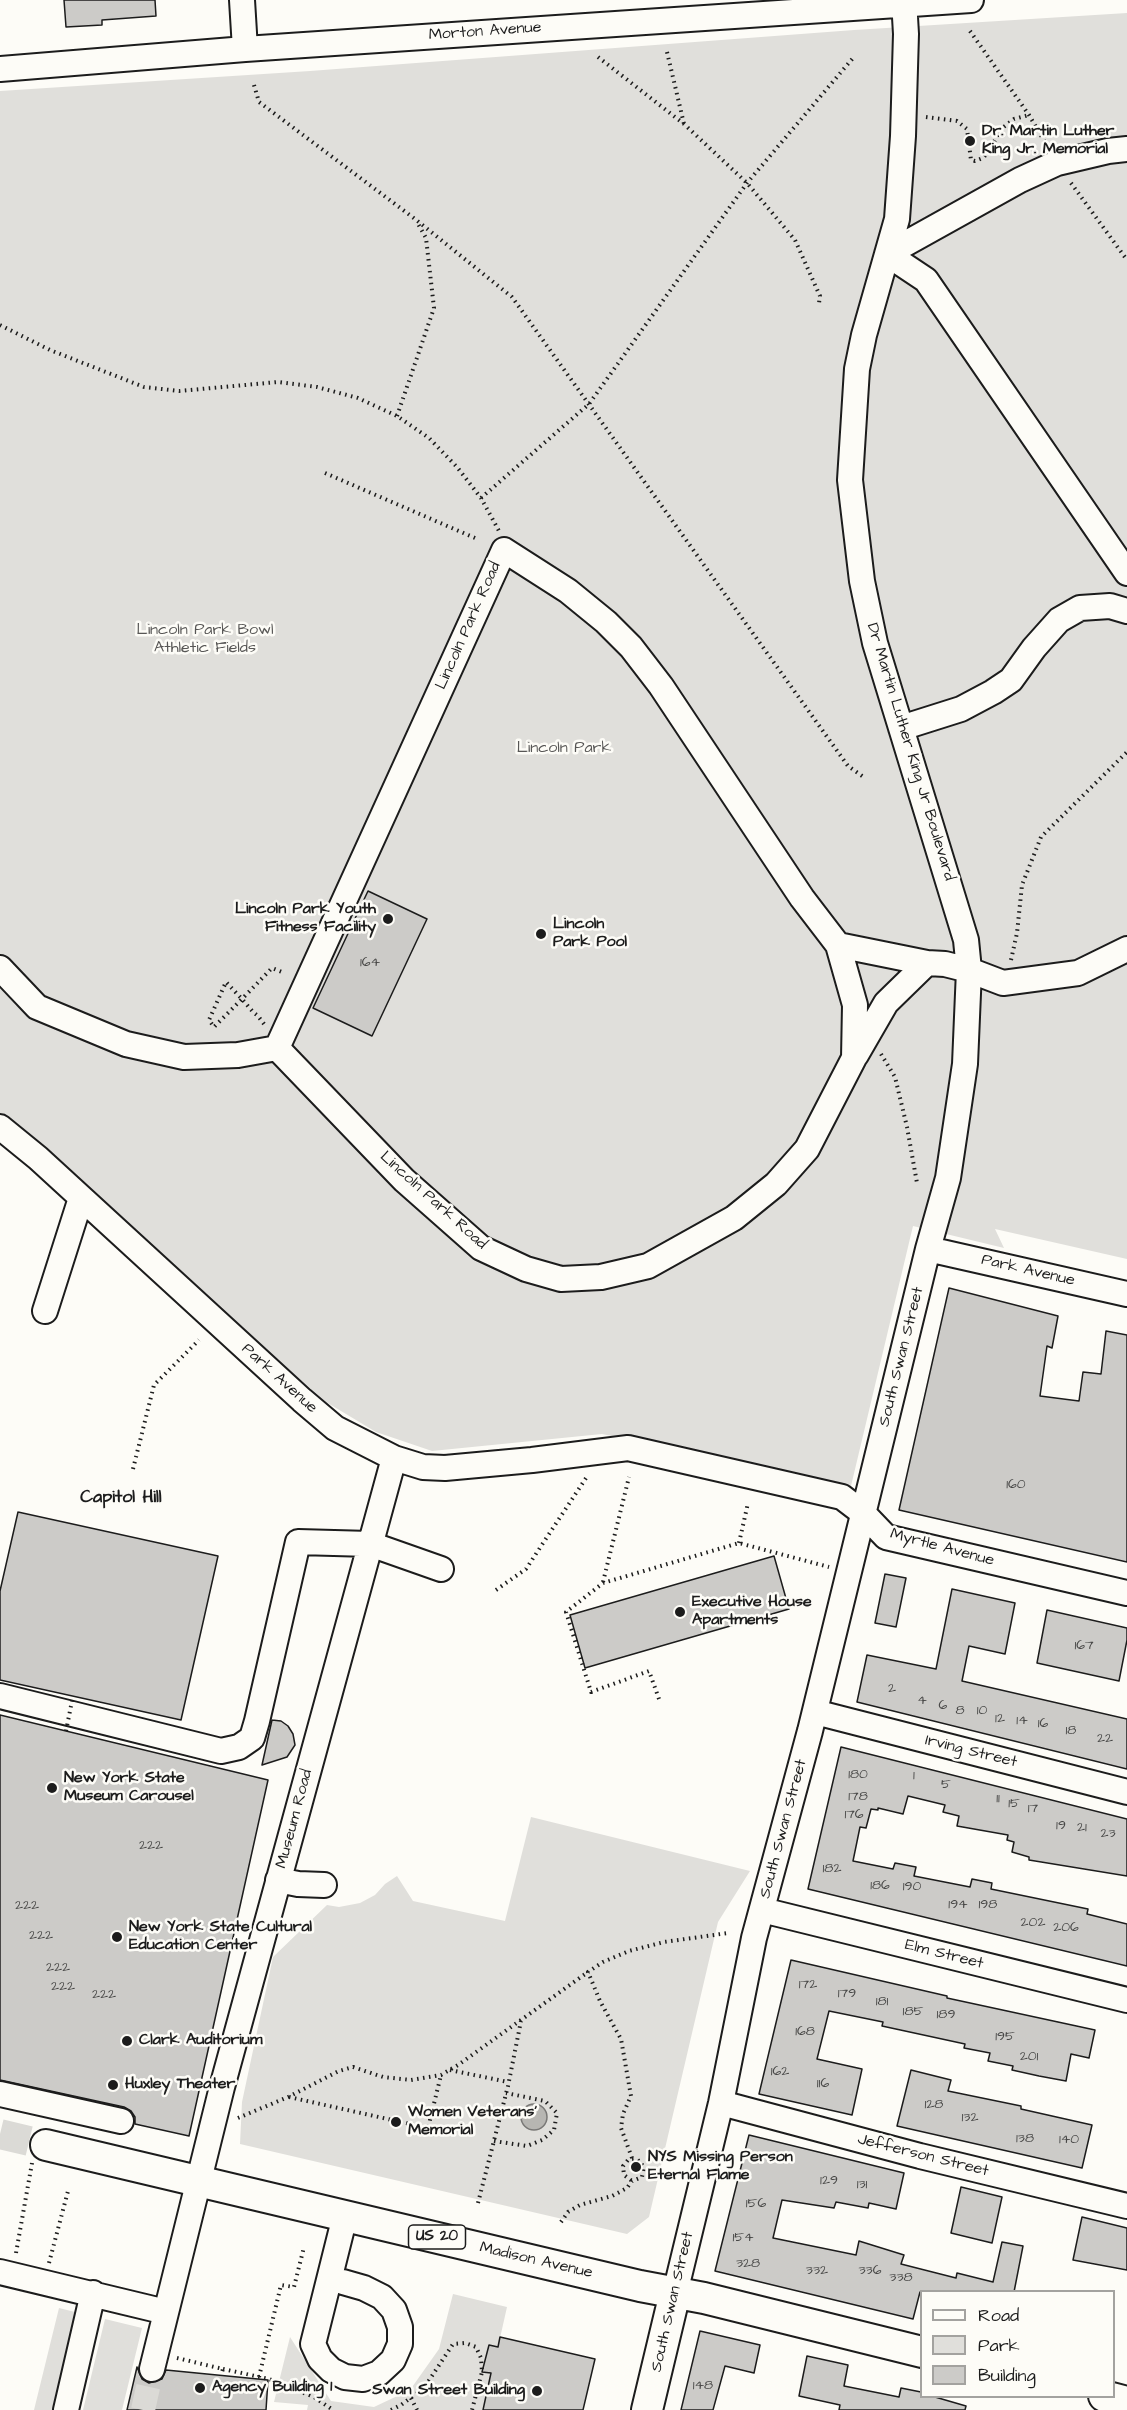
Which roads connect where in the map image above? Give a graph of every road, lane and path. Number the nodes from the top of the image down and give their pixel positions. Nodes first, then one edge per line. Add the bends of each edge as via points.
1 (242, 0) edge
2 (971, 0) edge
3 (904, 2) edge
4 (245, 49) junction
5 (667, 52) dead end
6 (598, 57) dead end
7 (853, 58) dead end
8 (0, 69) edge
9 (254, 85) dead end
10 (904, 113) junction
11 (1029, 115) dead end
12 (684, 124) junction
13 (1127, 149) edge
14 (747, 183) junction
15 (415, 219) junction
16 (887, 254) junction
17 (819, 303) dead end
18 (0, 325) edge
19 (589, 404) junction
20 (397, 416) junction
21 (325, 473) dead end
22 (481, 498) junction
23 (475, 538) dead end
24 (504, 550) junction
25 (1127, 573) edge
26 (1127, 611) edge
27 (901, 728) junction
28 (1127, 752) edge
29 (866, 778) dead end
30 (838, 945) junction
31 (1127, 949) edge
32 (1011, 961) dead end
33 (927, 963) junction
34 (0, 968) edge
35 (969, 970) junction
36 (282, 972) dead end
37 (242, 999) junction
38 (254, 1012) dead end
39 (277, 1048) junction
40 (859, 1049) junction
41 (0, 1126) edge
42 (917, 1183) dead end
43 (81, 1198) junction
44 (928, 1249) junction
45 (1127, 1294) edge
46 (45, 1311) dead end
47 (199, 1340) dead end
48 (628, 1448) joint
49 (394, 1458) junction
50 (593, 1466) dead end
51 (133, 1468) dead end
52 (629, 1477) dead end
53 (748, 1503) dead end
54 (863, 1513) junction
55 (739, 1543) junction
56 (370, 1544) junction
57 (441, 1569) dead end
58 (836, 1569) dead end
59 (603, 1583) junction
60 (496, 1590) dead end
61 (1127, 1593) edge
62 (0, 1696) edge
63 (73, 1696) dead end
64 (659, 1699) dead end
65 (815, 1712) junction
66 (66, 1731) dead end
67 (1127, 1792) edge
68 (278, 1880) junction
69 (324, 1885) dead end
70 (762, 1910) junction
71 (728, 1933) dead end
72 (588, 1972) junction
73 (1127, 2000) edge
74 (521, 2020) junction
75 (450, 2070) junction
76 (441, 2075) junction
77 (508, 2082) junction
78 (506, 2092) junction
79 (0, 2094) edge
80 (288, 2097) junction
81 (721, 2103) junction
82 (234, 2120) dead end
83 (121, 2121) dead end
84 (494, 2141) junction
85 (39, 2152) joint
86 (632, 2158) junction
87 (199, 2180) junction
88 (632, 2181) junction
89 (68, 2191) dead end
90 (478, 2204) dead end
91 (1127, 2206) edge
92 (345, 2216) junction
93 (561, 2222) dead end
94 (18, 2238) dead end
95 (53, 2247) dead end
96 (304, 2247) dead end
97 (0, 2272) edge
98 (343, 2282) dead end
99 (93, 2293) junction
100 (675, 2293) junction
101 (166, 2312) junction
102 (920, 2352) edge
103 (154, 2361) joint
104 (223, 2369) junction
105 (221, 2375) dead end
106 (259, 2377) junction
107 (411, 2398) junction
108 (1109, 2398) edge
109 (1127, 2402) edge
110 (66, 2410) edge
111 (333, 2410) edge
112 (391, 2410) edge
113 (417, 2410) edge
114 (472, 2410) edge
115 (647, 2410) edge

1 - 4 street
2 - 3 street, Morton Avenue
3 - 4 street, Morton Avenue
3 - 10 street, Dr Martin Luther King Jr Boulevard
4 - 8 street, Morton Avenue
5 - 12 path
6 - 12 path
7 - 14 path
9 - 15 path via 259,102
10 - 11 path via 957,121 967,129 971,160 975,162 989,151 1001,129 1014,119
10 - 16 street, Dr Martin Luther King Jr Boulevard via 897,219
12 - 14 path
13 - 16 street via 1057,163
14 - 17 path via 795,240 820,296
14 - 19 path
15 - 19 path via 512,297
15 - 20 path via 426,238 434,308
16 - 25 street via 926,280
16 - 27 street, Dr Martin Luther King Jr Boulevard via 857,369 850,480 862,581 875,643
18 - 20 path via 50,350 144,387 179,391 278,382 308,385 358,398
19 - 22 path
19 - 29 path via 848,766
20 - 22 path via 429,438
21 - 23 path
22 - 24 path via 504,542
24 - 30 street, Lincoln Park Road via 568,591 631,647
24 - 39 street, Lincoln Park Road
26 - 27 street via 1110,606 1080,609 1059,620 1011,680 993,692 961,709
27 - 35 street, Dr Martin Luther King Jr Boulevard via 966,940
28 - 32 path via 1041,837 1022,885
30 - 33 street
30 - 40 street, Lincoln Park Road via 855,1005
31 - 35 street via 1078,973 1056,976 1003,982
33 - 35 street
33 - 40 street, Lincoln Park Road via 886,1003
34 - 39 street via 37,1007 126,1044 183,1057 238,1055
35 - 44 street, Dr Martin Luther King Jr Boulevard via 965,1064 950,1167
36 - 37 path via 272,968
37 - 37 path via 228,1012 214,1027 209,1020 226,982
37 - 38 path
39 - 40 street, Lincoln Park Road via 404,1180 481,1248 526,1269 561,1279 602,1277 648,1266 734,1218 776,1184 807,1149
40 - 42 path via 881,1054 895,1077
41 - 43 street, Park Avenue
43 - 46 street
43 - 49 street, Park Avenue via 335,1428
44 - 45 street, Park Avenue
44 - 54 street, South Swan Street
47 - 51 path via 154,1385
48 - 49 street, Park Avenue via 445,1468 423,1467
48 - 54 street, Myrtle Avenue via 842,1497
49 - 56 street, Museum Road
50 - 60 path via 526,1569
52 - 59 path
53 - 55 path
54 - 61 street, Myrtle Avenue via 886,1537
54 - 65 street, South Swan Street
55 - 58 path
55 - 59 path
56 - 57 street
56 - 62 street via 298,1542 257,1721 252,1738 239,1747 221,1751
56 - 68 street, Museum Road
59 - 64 path via 566,1612 591,1692 649,1671
63 - 66 path, bridge
65 - 67 street, Irving Street
65 - 70 street, South Swan Street
68 - 69 street
68 - 87 street, Museum Road
70 - 73 street, Elm Street
70 - 81 street, South Swan Street
71 - 72 path via 629,1951
72 - 74 path
72 - 86 path via 621,2039 631,2096 621,2128
74 - 75 path
74 - 77 path
75 - 76 path
75 - 77 path
76 - 80 path via 411,2080 383,2077 353,2067
76 - 80 path via 428,2128
77 - 78 path
78 - 84 path
78 - 84 path via 545,2101 557,2113 554,2130 527,2146
79 - 83 street
80 - 82 path
81 - 91 street, Jefferson Street
81 - 100 street, South Swan Street
84 - 90 path
85 - 87 main road, Madison Avenue / US 20
85 - 94 path
86 - 88 path via 622,2170
86 - 88 path via 640,2161 644,2171 642,2177
87 - 92 main road, Madison Avenue / US 20
87 - 101 street, Museum Road
88 - 93 path via 612,2196 568,2212
89 - 95 path
92 - 98 street via 313,2344 331,2370 363,2379 380,2373 393,2360 400,2344 400,2327 394,2310 382,2297
92 - 100 main road, Madison Avenue / US 20
96 - 106 path via 294,2287 281,2285
97 - 99 street
99 - 101 street
99 - 110 street
100 - 102 main road, Madison Avenue / US 20
100 - 115 main road, South Swan Street
101 - 103 street, Museum Road
103 - 104 path
104 - 105 path
104 - 106 path
106 - 111 path via 314,2397
107 - 112 path
107 - 113 path
107 - 114 path via 424,2388 453,2344 465,2343 476,2347 481,2358 482,2372
108 - 109 main road

